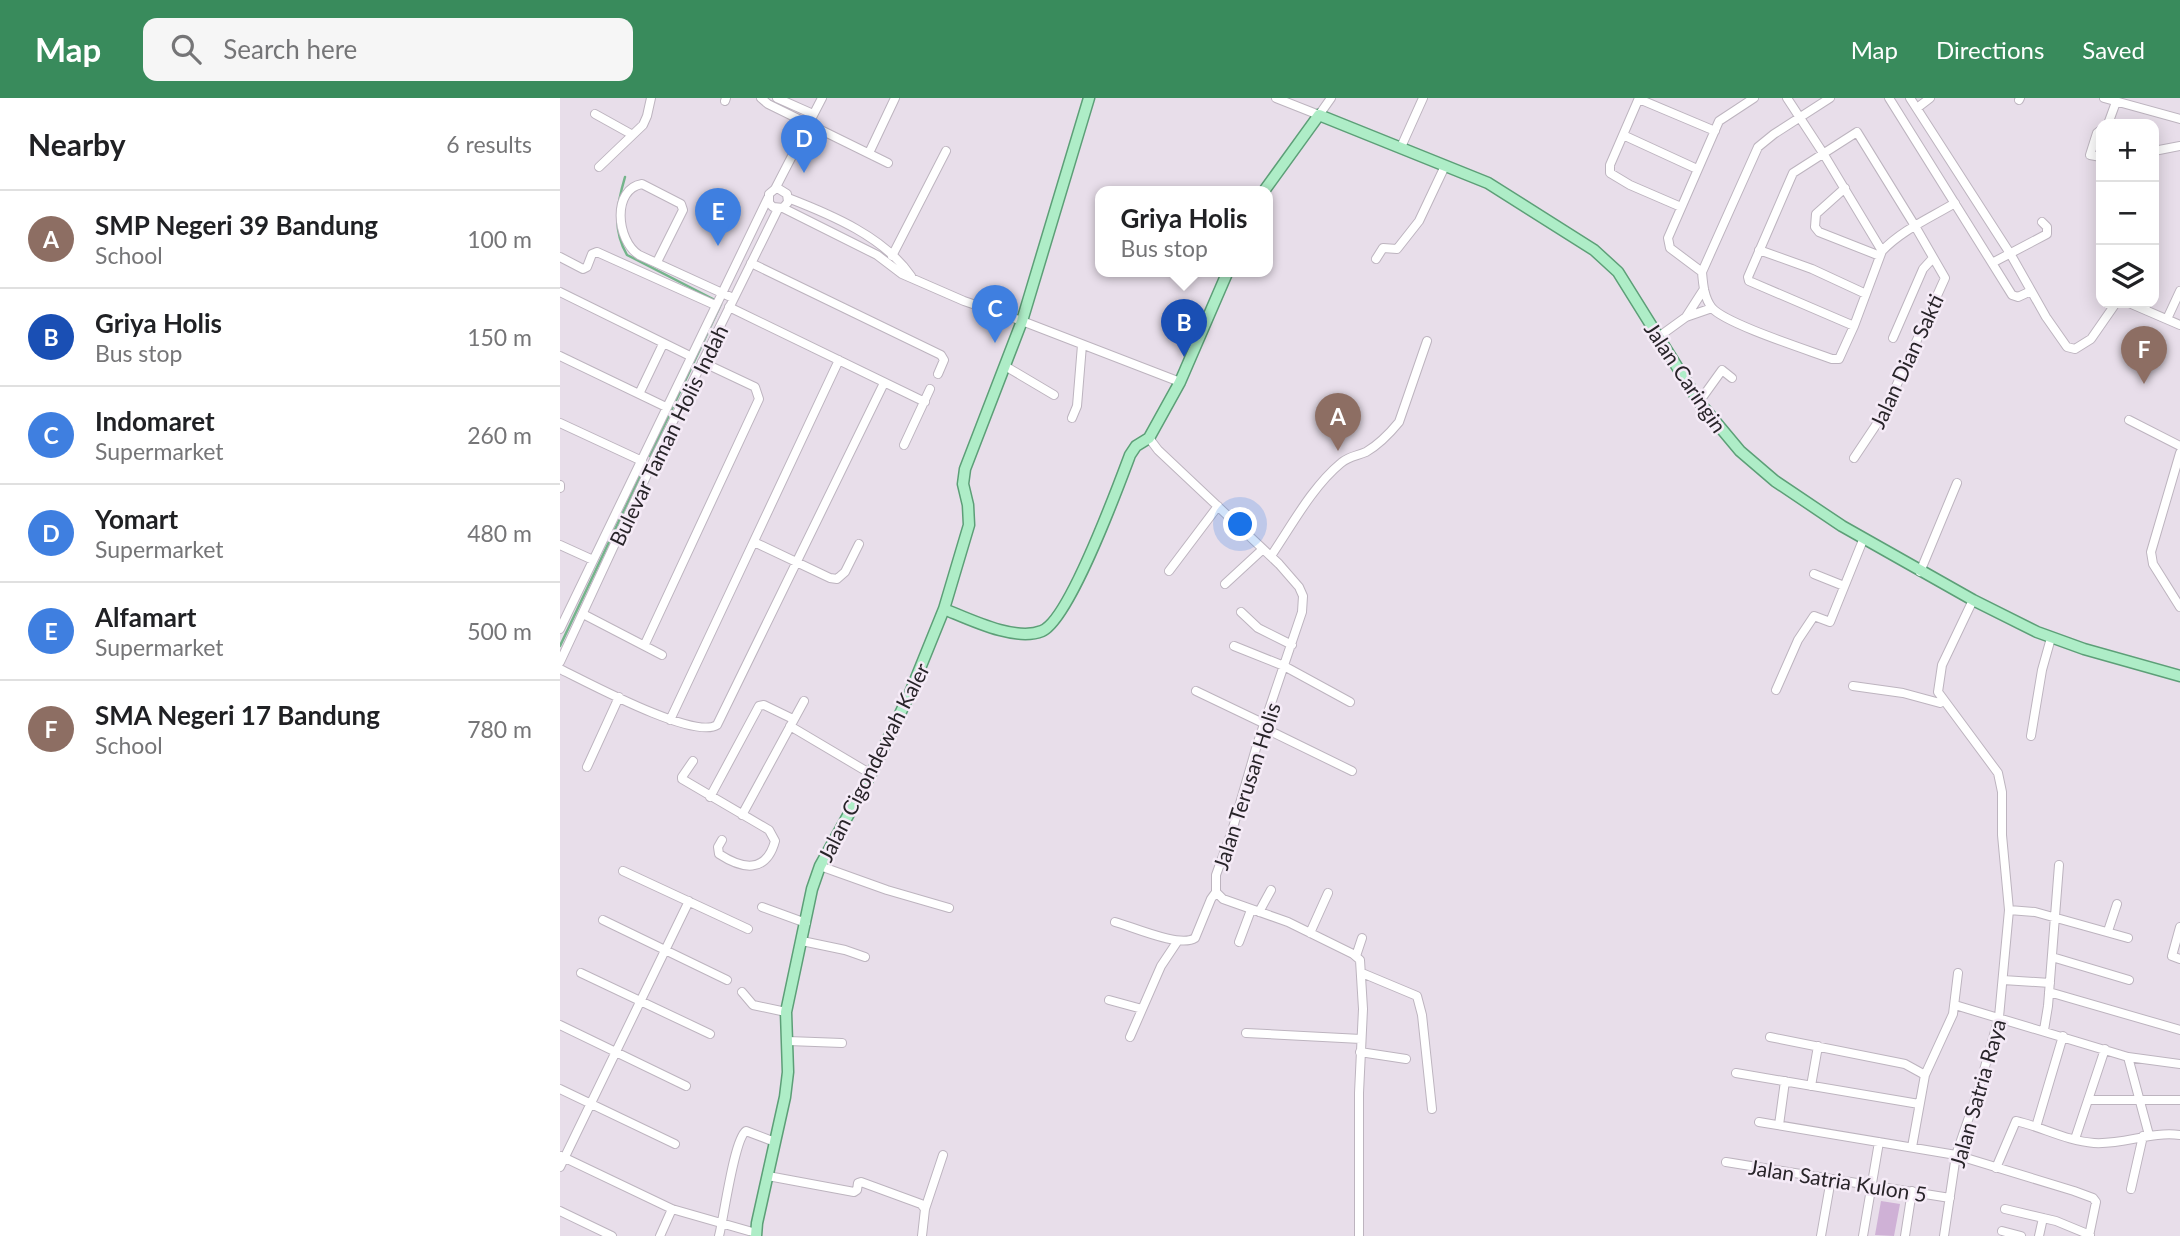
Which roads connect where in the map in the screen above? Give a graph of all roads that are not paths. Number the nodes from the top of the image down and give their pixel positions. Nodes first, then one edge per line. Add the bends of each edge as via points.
1 (651, 98) edge
2 (761, 98) edge
3 (777, 98) edge
4 (822, 98) edge
5 (895, 98) edge
6 (1089, 98) edge
7 (1276, 98) edge
8 (1331, 98) edge
9 (1423, 98) edge
10 (1754, 98) edge
11 (1787, 98) edge
12 (1830, 98) edge
13 (1889, 98) edge
14 (1910, 98) edge
15 (1930, 98) edge
16 (1639, 99) edge
17 (2110, 100) edge
18 (1917, 108) junction
19 (595, 114) dead end
20 (813, 114) junction
21 (1319, 115) junction
22 (1798, 117) junction
23 (2108, 119) edge
24 (2180, 119) edge
25 (808, 124) junction
26 (1715, 131) junction
27 (2096, 133) edge
28 (631, 134) junction
29 (1623, 135) junction
30 (2180, 146) edge
31 (1401, 147) junction
32 (2159, 150) edge
33 (946, 151) dead end
34 (869, 153) junction
35 (1823, 153) junction
36 (2096, 156) edge
37 (888, 163) dead end
38 (1445, 166) junction
39 (599, 167) dead end
40 (1697, 169) junction
41 (1268, 186) edge
42 (1845, 188) junction
43 (775, 189) junction
44 (768, 198) junction
45 (788, 198) junction
46 (1955, 203) junction
47 (1681, 207) junction
48 (780, 208) junction
49 (2042, 222) dead end
50 (1915, 226) junction
51 (1759, 250) junction
52 (1881, 254) junction
53 (2011, 255) junction
54 (560, 257) edge
55 (891, 258) junction
56 (1933, 258) junction
57 (1376, 259) dead end
58 (657, 262) junction
59 (751, 263) junction
60 (1992, 263) junction
61 (1702, 272) junction
62 (1225, 277) edge
63 (1704, 289) junction
64 (2031, 290) junction
65 (2180, 291) edge
66 (560, 292) edge
67 (728, 295) junction
68 (1866, 295) junction
69 (715, 305) junction
70 (729, 307) junction
71 (1712, 308) junction
72 (2113, 308) edge
73 (2141, 308) edge
74 (1686, 317) junction
75 (2167, 319) junction
76 (1022, 321) junction
77 (2180, 325) edge
78 (1854, 326) junction
79 (1657, 338) junction
80 (1893, 338) dead end
81 (1427, 341) dead end
82 (663, 344) junction
83 (1082, 345) junction
84 (560, 356) edge
85 (691, 356) junction
86 (839, 360) junction
87 (702, 362) junction
88 (1005, 366) junction
89 (938, 374) dead end
90 (1732, 378) dead end
91 (1180, 382) junction
92 (884, 383) junction
93 (930, 389) dead end
94 (639, 394) junction
95 (1054, 395) dead end
96 (925, 402) junction
97 (1699, 402) junction
98 (666, 407) junction
99 (1072, 418) dead end
100 (2129, 420) dead end
101 (560, 423) edge
102 (1149, 438) junction
103 (904, 445) dead end
104 (2180, 446) edge
105 (2180, 453) edge
106 (1854, 458) dead end
107 (640, 460) junction
108 (651, 466) junction
109 (1956, 483) dead end
110 (1218, 506) junction
111 (1863, 540) junction
112 (754, 542) junction
113 (859, 544) dead end
114 (560, 545) edge
115 (1263, 549) junction
116 (1271, 556) junction
117 (593, 560) junction
118 (797, 562) junction
119 (1169, 571) dead end
120 (1920, 572) junction
121 (1814, 574) dead end
122 (1225, 584) dead end
123 (1844, 586) junction
124 (1973, 600) junction
125 (2180, 607) edge
126 (944, 609) junction
127 (1241, 612) dead end
128 (583, 614) junction
129 (560, 629) edge
130 (2051, 638) junction
131 (645, 644) junction
132 (1292, 645) junction
133 (1234, 646) dead end
134 (662, 655) dead end
135 (560, 662) edge
136 (1284, 666) junction
137 (560, 669) edge
138 (2180, 676) edge
139 (1853, 686) dead end
140 (1776, 690) dead end
141 (1196, 691) dead end
142 (619, 697) junction
143 (804, 701) dead end
144 (1350, 702) dead end
145 (1940, 703) dead end
146 (670, 720) junction
147 (791, 723) junction
148 (1265, 726) junction
149 (2031, 736) dead end
150 (693, 761) dead end
151 (587, 767) dead end
152 (1352, 771) dead end
153 (871, 774) junction
154 (709, 797) junction
155 (743, 815) junction
156 (722, 840) dead end
157 (2059, 865) dead end
158 (820, 866) junction
159 (623, 871) dead end
160 (1271, 890) dead end
161 (1216, 892) junction
162 (1328, 893) dead end
163 (688, 901) junction
164 (2117, 904) dead end
165 (762, 907) dead end
166 (949, 908) dead end
167 (2009, 909) junction
168 (1255, 911) junction
169 (2054, 918) junction
170 (603, 920) dead end
171 (1115, 922) dead end
172 (806, 923) junction
173 (2180, 927) edge
174 (748, 929) dead end
175 (2108, 931) junction
176 (1310, 933) junction
177 (1362, 938) dead end
178 (2128, 938) dead end
179 (802, 941) junction
180 (1177, 942) junction
181 (1239, 942) dead end
182 (664, 950) junction
183 (1356, 956) junction
184 (865, 957) dead end
185 (2052, 957) junction
186 (2180, 959) edge
187 (581, 973) dead end
188 (1362, 973) junction
189 (1958, 973) dead end
190 (2129, 979) dead end
191 (727, 980) dead end
192 (2003, 980) junction
193 (2049, 988) junction
194 (742, 992) dead end
195 (1109, 1000) dead end
196 (640, 1002) junction
197 (1955, 1005) junction
198 (1142, 1009) junction
199 (786, 1012) junction
200 (1999, 1017) junction
201 (560, 1025) edge
202 (2044, 1030) junction
203 (2180, 1030) edge
204 (1246, 1033) dead end
205 (709, 1034) dead end
206 (2063, 1036) junction
207 (1130, 1037) dead end
208 (1770, 1037) dead end
209 (1361, 1039) junction
210 (788, 1041) junction
211 (842, 1044) dead end
212 (1818, 1046) junction
213 (2105, 1049) junction
214 (616, 1052) junction
215 (1360, 1052) junction
216 (2129, 1057) junction
217 (1406, 1059) dead end
218 (2180, 1064) edge
219 (1736, 1073) dead end
220 (1925, 1075) junction
221 (1785, 1081) junction
222 (687, 1086) dead end
223 (1811, 1086) junction
224 (560, 1088) edge
225 (2139, 1099) junction
226 (2088, 1100) junction
227 (2180, 1100) edge
228 (591, 1103) junction
229 (1919, 1104) junction
230 (1432, 1109) dead end
231 (1759, 1122) dead end
232 (1779, 1125) junction
233 (2036, 1127) junction
234 (2180, 1135) edge
235 (2146, 1136) junction
236 (2075, 1139) junction
237 (775, 1142) junction
238 (1879, 1142) junction
239 (676, 1144) dead end
240 (1912, 1147) junction
241 (1956, 1154) junction
242 (943, 1155) dead end
243 (562, 1156) edge
244 (1726, 1162) dead end
245 (560, 1167) edge
246 (1996, 1168) junction
247 (768, 1176) junction
248 (1831, 1179) junction
249 (1872, 1185) junction
250 (2131, 1189) dead end
251 (1912, 1191) junction
252 (1950, 1198) junction
253 (672, 1209) junction
254 (925, 1209) junction
255 (2006, 1209) dead end
256 (560, 1211) edge
257 (2043, 1218) junction
258 (723, 1223) junction
259 (2002, 1231) dead end
260 (756, 1235) edge
261 (612, 1236) edge
262 (660, 1236) edge
263 (719, 1236) edge
264 (922, 1236) edge
265 (1359, 1236) edge
266 (1821, 1236) edge
267 (1863, 1236) edge
268 (1905, 1236) edge
269 (1944, 1236) edge
270 (2021, 1236) edge
271 (2039, 1236) edge
272 (2090, 1236) edge

1 - 28 street via 643,125
2 - 25 street
3 - 20 street
4 - 20 street
5 - 34 street
6 - 76 main road, Jalan Cigondewah Kaler
7 - 21 street
8 - 21 street
9 - 31 street
10 - 26 street via 1723,118
11 - 22 street
12 - 22 street
13 - 46 street
14 - 18 street
15 - 18 street
16 - 26 street
16 - 29 street
17 - 23 street
17 - 24 street
18 - 53 street
19 - 28 street
20 - 25 street
21 - 31 main road, Jalan Caringin
21 - 41 main road
22 - 35 street
22 - 61 street via 1758,147
25 - 34 street
25 - 43 street
26 - 40 street
27 - 36 street via 2090,155
28 - 39 street
29 - 40 street
29 - 47 street via 1610,173
30 - 32 street
31 - 38 main road, Jalan Caringin
33 - 55 street
34 - 37 street
35 - 42 street
35 - 50 street, Jalan Dian Sakti via 1854,132 1860,135
35 - 51 street via 1791,175
38 - 57 street via 1413,229 1397,249 1383,248
38 - 79 main road, Jalan Caringin via 1491,185 1594,250 1625,283
40 - 47 street
42 - 52 street
42 - 52 street via 1816,214 1815,227
43 - 44 street
43 - 45 street via 784,190
44 - 48 street
44 - 67 street, Bulevar Taman Holis Indah
45 - 48 street
45 - 55 street via 874,240
46 - 50 street
46 - 60 street
47 - 61 street via 1668,244
48 - 55 street
48 - 59 street, Bulevar Taman Holis Indah
49 - 53 street via 2047,234
50 - 52 street
50 - 56 street, Jalan Dian Sakti
51 - 68 street
51 - 78 street via 1749,281
52 - 68 street
53 - 60 street
53 - 64 street
54 - 69 street via 583,269 597,252
55 - 76 street via 911,276 964,302
56 - 80 street via 1923,269
56 - 106 street, Jalan Dian Sakti via 1943,282 1884,413
58 - 58 street via 632,250 620,220 628,193 637,184 681,204 683,210
58 - 67 street
59 - 67 street, Bulevar Taman Holis Indah
59 - 89 street via 941,355 944,360
60 - 64 street via 2013,296
61 - 63 street
62 - 91 main road
63 - 71 street
63 - 74 street
64 - 72 street via 2071,349 2091,339
65 - 75 street
66 - 82 street
67 - 69 street, Bulevar Taman Holis Indah
67 - 70 street, Bulevar Taman Holis Indah
68 - 78 street
69 - 85 street, Bulevar Taman Holis Indah
70 - 86 street
70 - 87 street, Bulevar Taman Holis Indah
71 - 74 street
71 - 78 street via 1836,360
73 - 75 street
74 - 79 street
75 - 77 street
76 - 83 street
76 - 88 main road, Jalan Cigondewah Kaler
79 - 97 main road, Jalan Caringin
81 - 116 street via 1399,422 1369,450 1336,467
82 - 85 street
82 - 94 street
83 - 91 street
83 - 99 street
84 - 94 street
85 - 98 street, Bulevar Taman Holis Indah
86 - 92 street
86 - 112 street
87 - 108 street, Bulevar Taman Holis Indah
87 - 131 street via 755,387 759,398
88 - 95 street
88 - 126 main road, Jalan Cigondewah Kaler via 965,469 969,525
90 - 97 street via 1721,371
91 - 102 main road
92 - 96 street
92 - 118 street
93 - 96 street
94 - 98 street
96 - 103 street
97 - 111 main road, Jalan Caringin via 1761,470
98 - 107 street, Bulevar Taman Holis Indah
100 - 104 street
101 - 107 street
102 - 110 street, Jalan Terusan Holis
102 - 126 main road via 1130,455 1102,530 1051,625 1033,633 1010,632
105 - 125 street via 2151,558
107 - 108 street
107 - 117 street, Bulevar Taman Holis Indah
108 - 128 street, Bulevar Taman Holis Indah
109 - 120 street
110 - 115 street, Jalan Terusan Holis
110 - 119 street
111 - 120 main road, Jalan Caringin
111 - 123 street
112 - 118 street
112 - 146 street
113 - 118 street via 838,579
114 - 117 street
115 - 116 street, Jalan Terusan Holis
115 - 122 street
116 - 132 street, Jalan Terusan Holis via 1303,596
117 - 129 street, Bulevar Taman Holis Indah
118 - 146 street via 717,725 703,728
120 - 124 main road, Jalan Caringin
121 - 123 street
123 - 140 street via 1830,622 1815,616 1800,637
124 - 130 main road, Jalan Caringin
124 - 167 street, Jalan Satria Raya via 1942,665 1938,692 1998,773
126 - 153 main road, Jalan Cigondewah Kaler
127 - 132 street via 1258,628
128 - 131 street
128 - 135 street, Bulevar Taman Holis Indah
130 - 138 main road, Jalan Caringin
130 - 149 street
131 - 134 street
132 - 136 street, Jalan Terusan Holis
133 - 136 street
136 - 144 street
136 - 148 street, Jalan Terusan Holis
137 - 142 street
139 - 145 street
141 - 148 street
142 - 146 street
142 - 151 street
143 - 147 street
147 - 153 street
147 - 154 street via 759,706
147 - 155 street
148 - 152 street
148 - 161 street, Jalan Terusan Holis via 1216,875
150 - 154 street via 682,778
153 - 158 main road, Jalan Cigondewah Kaler
154 - 155 street
155 - 156 street via 773,835 774,846 766,859 750,867 722,857 718,851
157 - 169 street
158 - 166 street
158 - 172 main road, Jalan Cigondewah Kaler
159 - 163 street
160 - 168 street
161 - 168 street, Jalan Terusan Holis
161 - 180 street via 1195,938
162 - 176 street
163 - 174 street
163 - 182 street
164 - 175 street
165 - 172 street
167 - 169 street
167 - 192 street, Jalan Satria Raya
168 - 176 street, Jalan Terusan Holis
168 - 181 street
169 - 175 street
169 - 185 street
170 - 182 street
171 - 180 street
172 - 179 main road, Jalan Cigondewah Kaler
173 - 186 street via 2172,956
175 - 178 street
176 - 183 street, Jalan Terusan Holis
177 - 183 street
179 - 184 street
179 - 199 main road, Jalan Cigondewah Kaler
180 - 198 street
182 - 191 street
182 - 196 street
183 - 188 street
185 - 190 street
185 - 193 street
187 - 196 street
188 - 209 street
188 - 230 street via 1417,996
189 - 197 street
192 - 193 street
192 - 200 street, Jalan Satria Raya
193 - 202 street
193 - 203 street
194 - 199 street via 753,1005
195 - 198 street
196 - 205 street
196 - 214 street
197 - 200 street
197 - 220 street
198 - 207 street
199 - 210 main road, Jalan Cigondewah Kaler
200 - 202 street
200 - 241 street, Jalan Satria Raya
201 - 214 street
202 - 206 street
204 - 209 street
206 - 213 street
206 - 233 street
208 - 212 street
209 - 215 street
210 - 211 street
210 - 237 main road, Jalan Cigondewah Kaler via 785,1097
212 - 220 street via 1905,1064
212 - 223 street
213 - 216 street
213 - 226 street
214 - 222 street
214 - 228 street
215 - 217 street
215 - 265 street
216 - 218 street
216 - 225 street
219 - 221 street
220 - 229 street
221 - 223 street
221 - 232 street
223 - 229 street
224 - 228 street
225 - 226 street
225 - 227 street
225 - 235 street
226 - 236 street
228 - 239 street
228 - 243 street
229 - 240 street
231 - 232 street
232 - 238 street
233 - 236 street
233 - 246 street via 2014,1122
234 - 235 street
235 - 236 street via 2110,1143
235 - 250 street
237 - 247 main road, Jalan Cigondewah Kaler
237 - 258 street via 746,1131 741,1134
238 - 240 street
238 - 249 street
240 - 241 street
241 - 246 street
241 - 252 street, Jalan Satria Raya
242 - 254 street
243 - 245 street
243 - 253 street
244 - 248 street, Jalan Satria Kulon 5
246 - 272 street via 2093,1198 2096,1207
247 - 254 street via 853,1192 861,1182
247 - 260 main road, Jalan Cigondewah Kaler
248 - 249 street, Jalan Satria Kulon 5
248 - 266 street
249 - 251 street, Jalan Satria Kulon 5
249 - 267 street
251 - 252 street, Jalan Satria Kulon 5
251 - 268 street
252 - 269 street, Jalan Satria Raya
253 - 258 street
253 - 262 street
254 - 264 street
255 - 257 street
256 - 261 street
257 - 271 street
257 - 272 street
258 - 260 street
258 - 263 street
259 - 270 street

